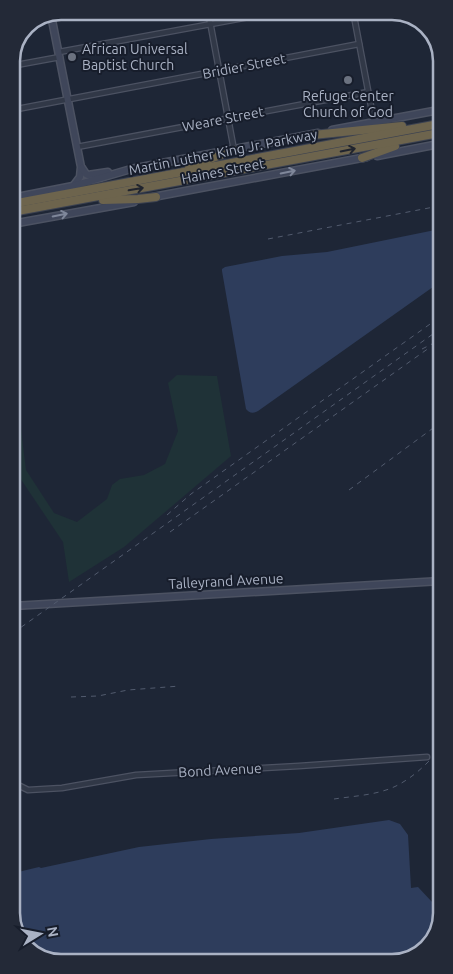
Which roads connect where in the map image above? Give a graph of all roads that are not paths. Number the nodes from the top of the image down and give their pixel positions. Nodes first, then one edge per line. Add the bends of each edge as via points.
1 (209, 20) edge
2 (232, 20) edge
3 (355, 20) edge
4 (53, 21) edge
5 (210, 24) junction
6 (359, 44) junction
7 (59, 54) junction
8 (20, 64) edge
9 (219, 70) junction
10 (368, 92) junction
11 (68, 99) junction
12 (20, 108) edge
13 (433, 111) edge
14 (228, 118) junction
15 (374, 122) junction
16 (433, 125) edge
17 (433, 125) edge
18 (433, 134) edge
19 (312, 135) junction
20 (433, 135) edge
21 (433, 145) edge
22 (78, 147) junction
23 (234, 150) junction
24 (362, 158) junction
25 (81, 166) junction
26 (131, 169) junction
27 (154, 177) junction
28 (72, 186) junction
29 (20, 196) edge
30 (156, 197) junction
31 (71, 201) junction
32 (20, 202) edge
33 (20, 211) edge
34 (20, 222) edge
35 (433, 581) edge
36 (20, 606) edge
37 (427, 757) dead end
38 (20, 786) edge

1 - 5 street
2 - 5 street
3 - 6 street
4 - 7 street
5 - 7 street
5 - 9 street
6 - 9 street, Bridier Street
6 - 10 street
7 - 8 street
7 - 11 street
9 - 11 street, Bridier Street
9 - 14 street
10 - 14 street, Weare Street
10 - 15 street
11 - 12 street, Bridier Street
11 - 22 street
13 - 15 street, Haines Street
14 - 22 street, Weare Street
14 - 23 street
15 - 19 street, Haines Street
16 - 19 highway
17 - 27 highway, Martin Luther King Jr. Parkway
31 -> 18 highway, Martin Luther King Jr. Parkway
19 - 23 street, Haines Street
20 - 24 highway
21 - 24 street, Haines Street
22 - 25 street
23 - 26 street, Haines Street
23 - 27 highway
30 -> 24 street, Haines Street
25 - 26 street via 88,175
25 - 28 street via 80,178
26 - 28 street, Haines Street
27 - 32 highway, Martin Luther King Jr. Parkway
28 - 29 street, Haines Street
30 - 31 highway
34 -> 30 street, Haines Street
31 - 33 highway, Martin Luther King Jr. Parkway
35 - 36 street, Talleyrand Avenue
37 - 38 street, Bond Avenue via 136,775 62,788 28,790

